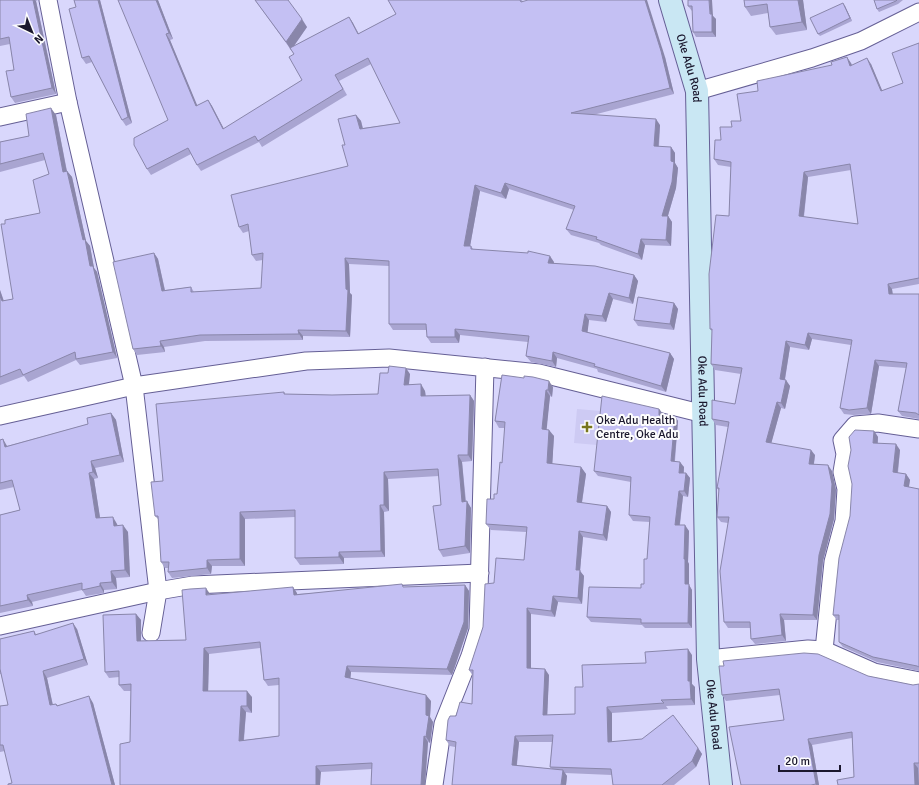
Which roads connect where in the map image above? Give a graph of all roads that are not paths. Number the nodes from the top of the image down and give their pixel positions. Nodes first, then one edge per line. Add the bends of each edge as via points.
1 (48, 0) edge
2 (670, 0) edge
3 (919, 12) edge
4 (697, 91) junction
5 (68, 102) junction
6 (0, 117) edge
7 (485, 367) junction
8 (134, 386) junction
9 (704, 414) junction
10 (0, 416) edge
11 (919, 429) edge
12 (480, 573) junction
13 (158, 591) junction
14 (0, 626) edge
15 (151, 633) dead end
16 (824, 650) junction
17 (708, 659) junction
18 (919, 681) edge
19 (434, 785) edge
20 (721, 785) edge

1 - 5 street
2 - 4 street, Oke Adu Road
3 - 4 street via 861,41
4 - 9 street, Oke Adu Road
5 - 6 street
5 - 8 street
7 - 8 street via 389,358 306,361
7 - 9 street via 539,373
7 - 12 street
8 - 10 street
8 - 13 street
9 - 17 street, Oke Adu Road
11 - 16 street via 878,423 855,425 842,440 845,454 842,472 846,489 844,521 833,562
12 - 13 street via 193,585
12 - 19 street via 478,630 444,724
13 - 14 street
13 - 15 street
16 - 17 street via 808,649
16 - 18 street via 874,672
17 - 20 street, Oke Adu Road

